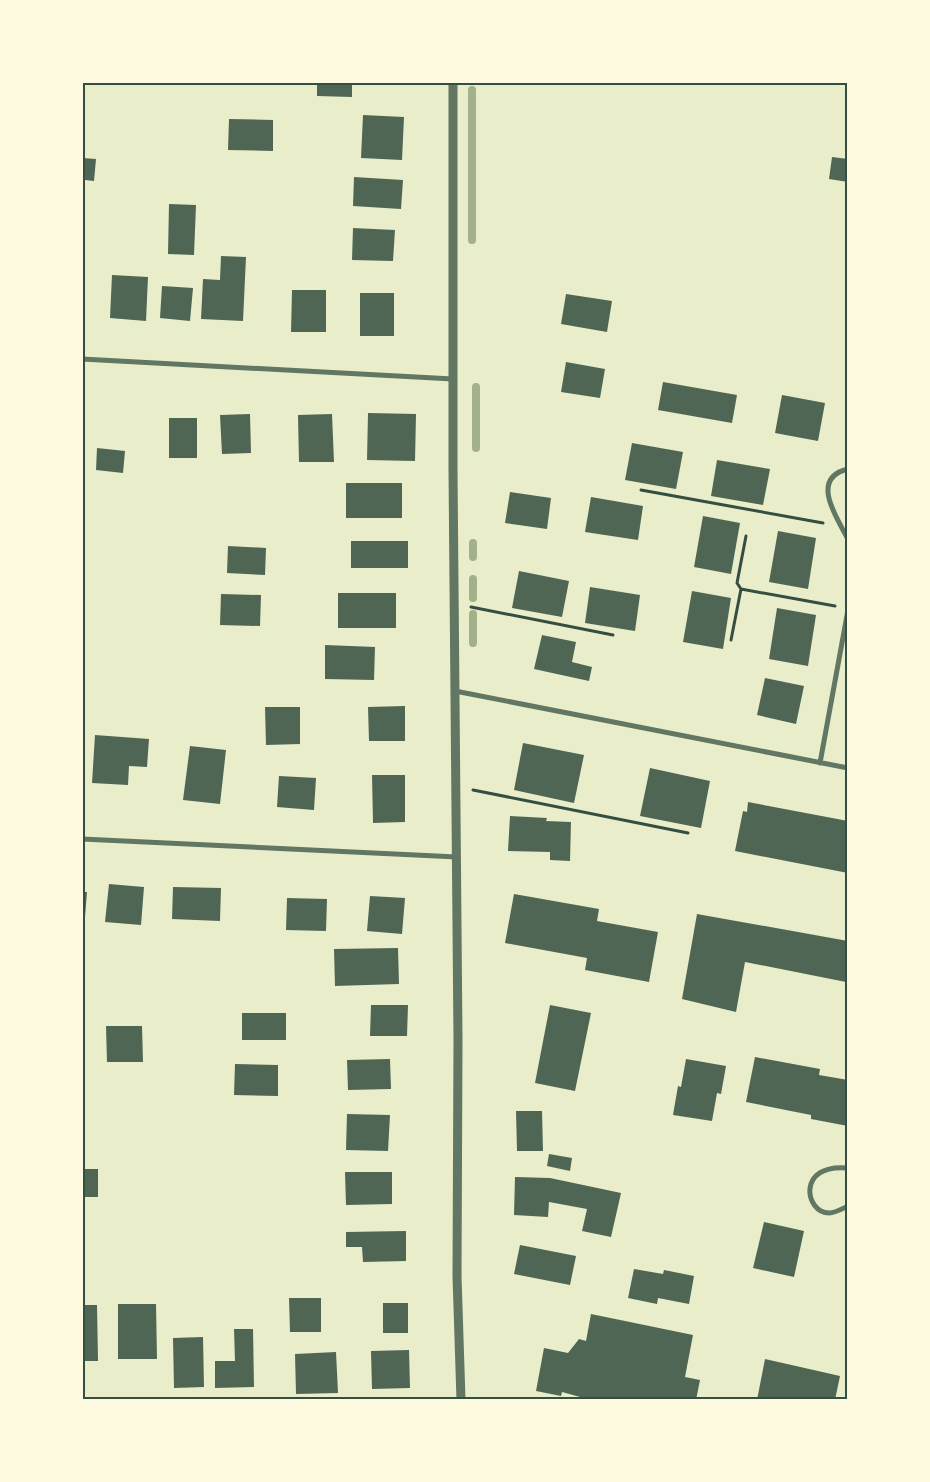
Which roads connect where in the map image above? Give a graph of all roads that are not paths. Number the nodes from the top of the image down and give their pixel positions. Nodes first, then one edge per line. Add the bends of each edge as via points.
1 (454, 82) edge
2 (82, 359) edge
3 (453, 379) junction
4 (848, 469) edge
5 (848, 539) edge
6 (848, 610) edge
7 (455, 691) junction
8 (820, 763) junction
9 (848, 768) edge
10 (82, 839) edge
11 (457, 857) junction
12 (848, 1168) edge
13 (848, 1206) edge
14 (461, 1400) edge

1 - 3 street
2 - 3 street
3 - 7 street
4 - 5 street via 837,472 828,489 829,500
6 - 8 street
7 - 8 street
7 - 11 street
8 - 9 street
10 - 11 street
11 - 14 street via 457,1276
12 - 13 street via 823,1170 813,1178 809,1188 815,1206 822,1211 829,1213

